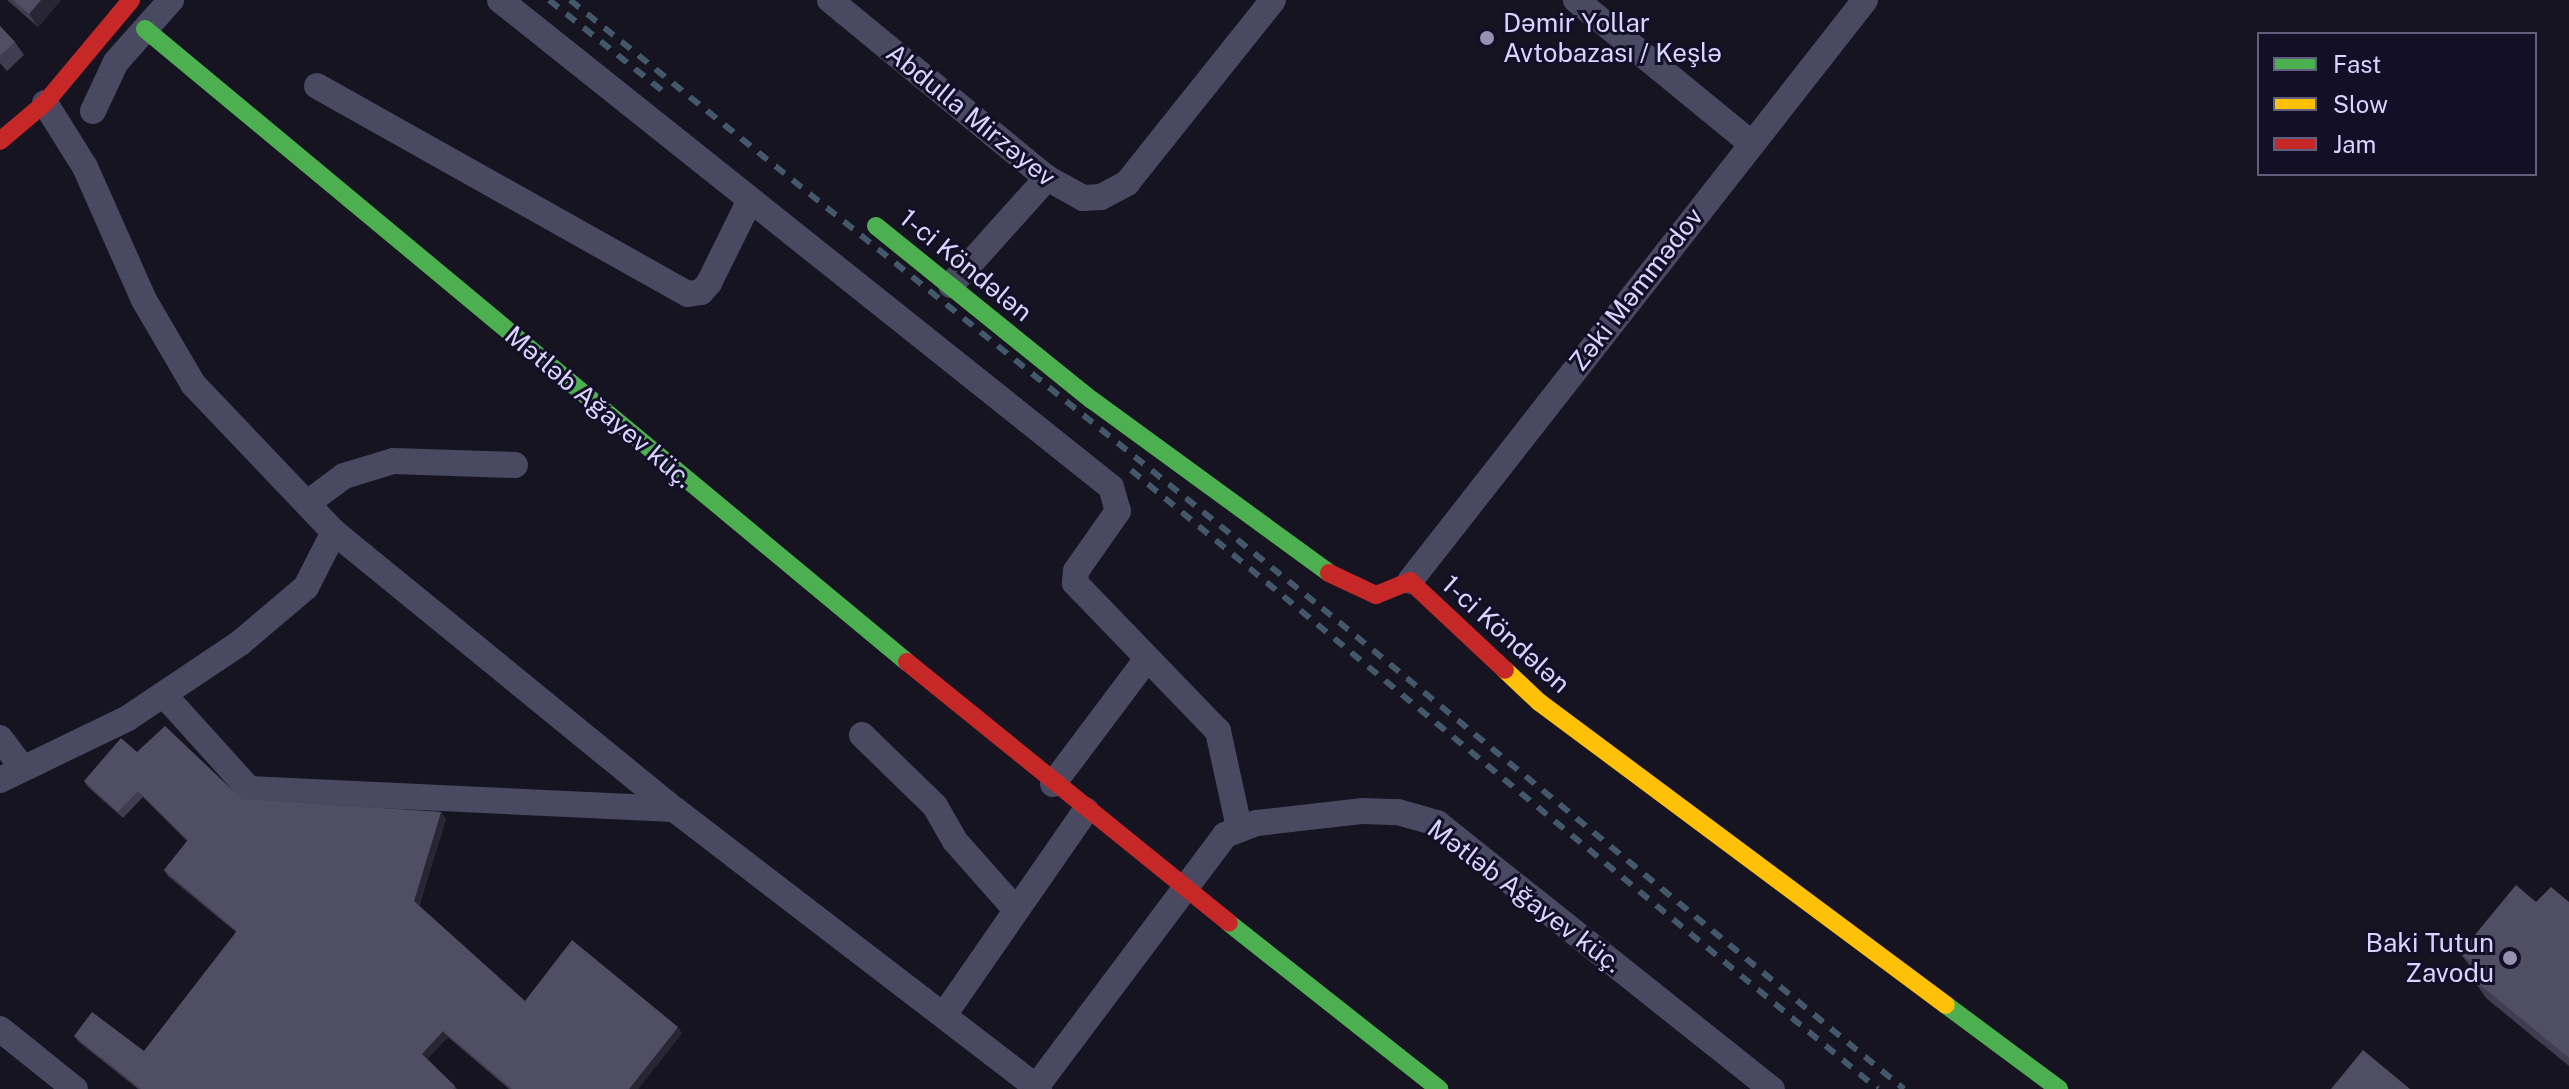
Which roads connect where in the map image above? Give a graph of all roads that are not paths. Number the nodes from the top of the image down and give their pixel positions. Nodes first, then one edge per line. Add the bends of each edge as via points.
1 (131, 0) edge
2 (171, 0) edge
3 (500, 0) edge
4 (830, 0) edge
5 (1273, 0) edge
6 (1576, 0) edge
7 (1865, 0) edge
8 (145, 29) junction
9 (317, 86) dead end
10 (45, 103) junction
11 (93, 111) dead end
12 (0, 141) edge
13 (1751, 143) junction
14 (1047, 178) junction
15 (749, 202) junction
16 (876, 226) dead end
17 (951, 285) junction
18 (515, 465) dead end
19 (309, 502) junction
20 (334, 532) junction
21 (1410, 581) junction
22 (1146, 660) junction
23 (165, 696) junction
24 (862, 735) dead end
25 (0, 738) edge
26 (10, 773) edge
27 (1053, 784) junction
28 (674, 809) junction
29 (1086, 810) junction
30 (1239, 827) junction
31 (1186, 887) junction
32 (1016, 910) junction
33 (944, 1015) junction
34 (0, 1029) edge
35 (1038, 1088) edge
36 (75, 1089) edge
37 (1439, 1089) edge
38 (1772, 1089) edge
39 (2059, 1089) edge

1 - 10 street
2 - 8 street
3 - 15 street
4 - 14 street, Abdulla Mirzəyev
5 - 14 street, Abdulla Mirzəyev via 1127,183 1101,197 1083,198
6 - 13 street
7 - 13 street, Zəki Məmmədov
8 - 11 street via 116,62
8 - 27 street, Mətləb Ağayev küç.
9 - 15 street via 688,294 701,292 709,283
10 - 12 street
10 - 19 street via 85,167 144,300 193,384
13 - 21 street, Zəki Məmmədov
14 - 17 street
15 - 22 street via 1111,487 1118,511 1076,571 1075,583
16 - 17 street, 1-ci Köndələn
17 - 21 street, 1-ci Köndələn via 1092,400 1336,578 1376,595
18 - 19 street via 393,461 344,476
19 - 20 street
20 - 23 street via 306,587 284,610
20 - 28 street
21 - 39 street, 1-ci Köndələn via 1539,702
22 - 27 street
22 - 30 street via 1218,731 1226,747 1230,802
23 - 26 street
23 - 28 street via 249,789
24 - 32 street via 935,806 955,841
25 - 26 street
27 - 29 street, Mətləb Ağayev küç.
28 - 33 street
29 - 31 street, Mətləb Ağayev küç.
29 - 32 street
30 - 31 street via 1213,848
30 - 38 street, Mətləb Ağayev küç. via 1363,811 1398,812 1437,823
31 - 35 street
31 - 37 street, Mətləb Ağayev küç.
32 - 33 street
33 - 35 street
34 - 36 street

